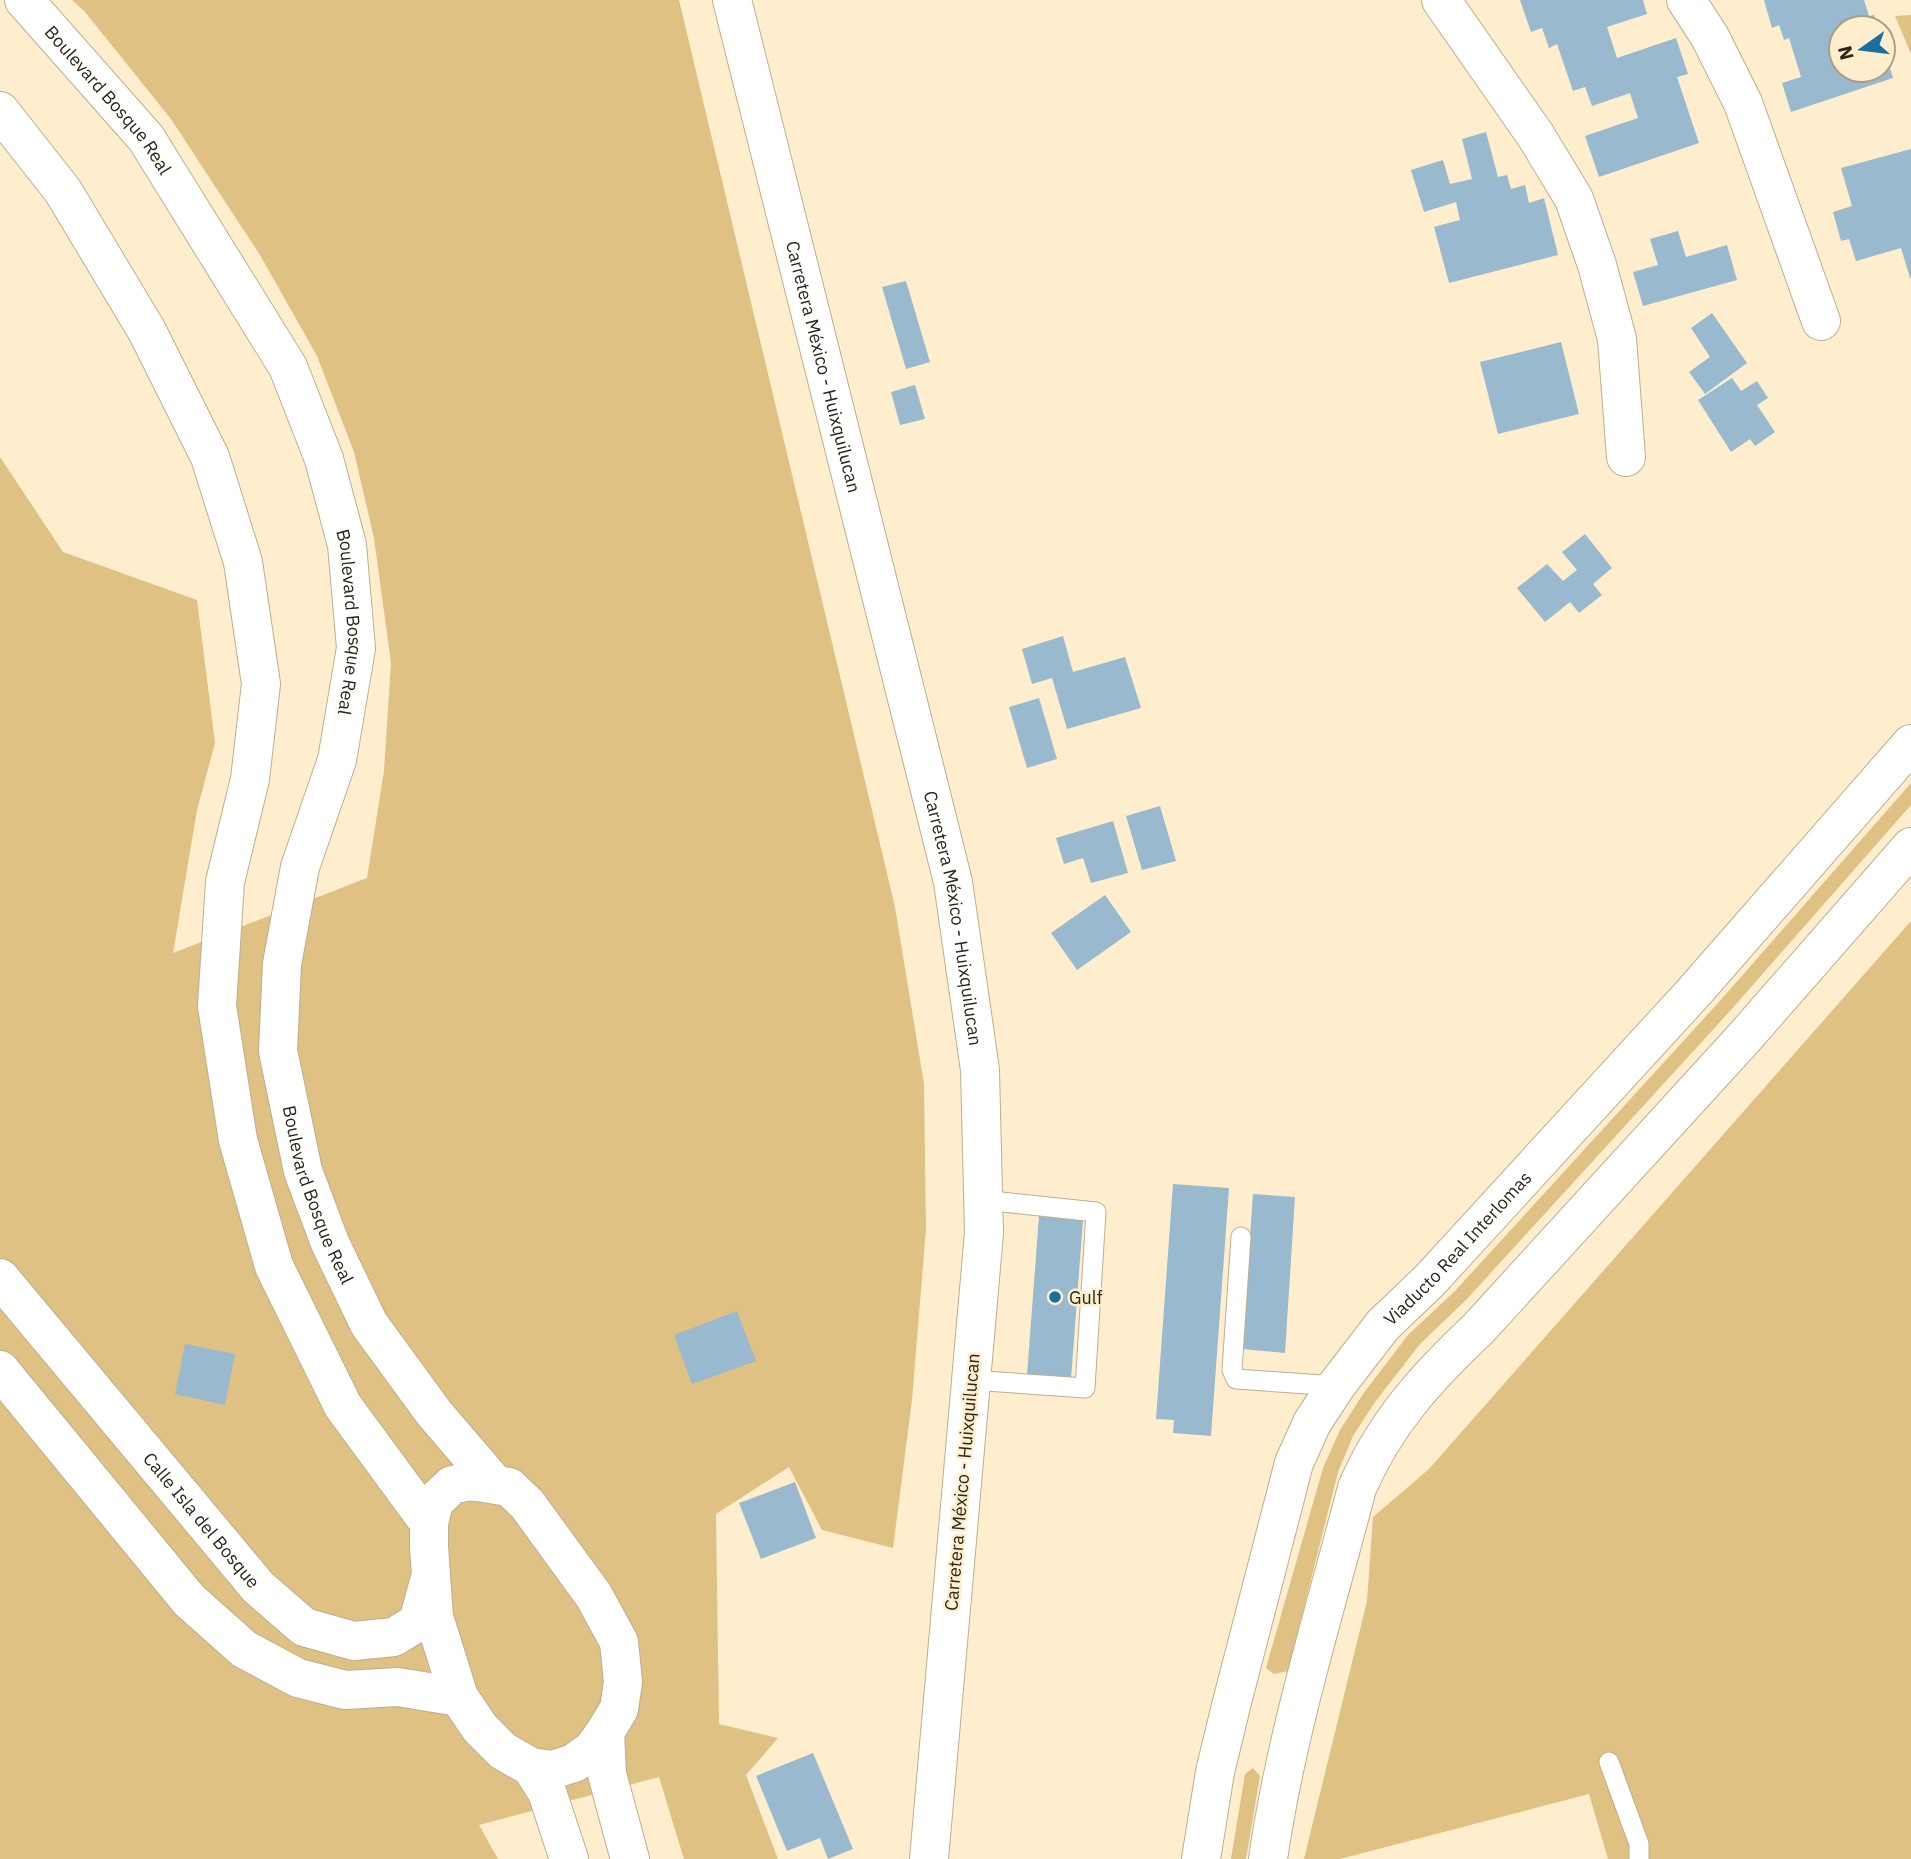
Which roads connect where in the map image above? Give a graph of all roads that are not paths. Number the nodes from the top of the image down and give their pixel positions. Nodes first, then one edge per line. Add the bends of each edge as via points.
1 (24, 0) edge
2 (732, 0) edge
3 (1441, 0) edge
4 (1686, 0) edge
5 (0, 111) edge
6 (1821, 321) dead end
7 (1626, 457) dead end
8 (1911, 744) edge
9 (1911, 847) edge
10 (983, 1200) junction
11 (1241, 1237) dead end
12 (0, 1278) edge
13 (0, 1370) edge
14 (971, 1380) junction
15 (1336, 1386) junction
16 (494, 1483) junction
17 (429, 1523) junction
18 (430, 1578) junction
19 (459, 1697) junction
20 (605, 1732) junction
21 (1609, 1762) dead end
22 (531, 1767) junction
23 (569, 1859) edge
24 (629, 1859) edge
25 (929, 1859) edge
26 (1200, 1859) edge
27 (1268, 1859) edge
28 (1639, 1859) edge

1 - 16 street, Boulevard Bosque Real via 146,138 288,367 324,458 347,545 356,648 337,760 300,867 282,964 278,1051 303,1171 330,1243 369,1324 434,1413
2 - 10 street, Carretera México - Huixquilucan via 953,882 979,1070
3 - 7 street via 1574,199 1617,339
4 - 6 street via 1743,103
5 - 17 street via 63,191 147,331 210,457 243,562 261,684 250,779 225,882 217,1006 238,1140 274,1266 342,1406
8 - 15 street, Viaducto Real Interlomas via 1694,992 1430,1280 1382,1325
9 - 27 street via 1743,1039 1478,1329 1432,1372 1370,1457 1357,1488 1295,1726
10 - 14 street, Carretera México - Huixquilucan
10 - 14 lane via 1096,1212 1085,1388
11 - 15 lane via 1232,1370 1236,1379
12 - 18 street, Calle Isla del Bosque via 258,1587 304,1627 354,1641 394,1637 418,1622
13 - 19 street via 189,1600 244,1649 298,1678 345,1690 398,1687
14 - 25 street, Carretera México - Huixquilucan
15 - 26 street, Viaducto Real Interlomas via 1311,1423 1294,1463 1215,1772
16 - 17 street via 452,1485 434,1502
16 - 20 street via 509,1487 527,1504 594,1596 619,1642 623,1682 619,1709
17 - 18 street
18 - 19 street via 434,1617
19 - 22 street via 503,1751
20 - 22 street via 592,1750 574,1763 552,1770
20 - 24 street via 607,1774
21 - 28 lane via 1639,1844
22 - 23 street via 547,1792

